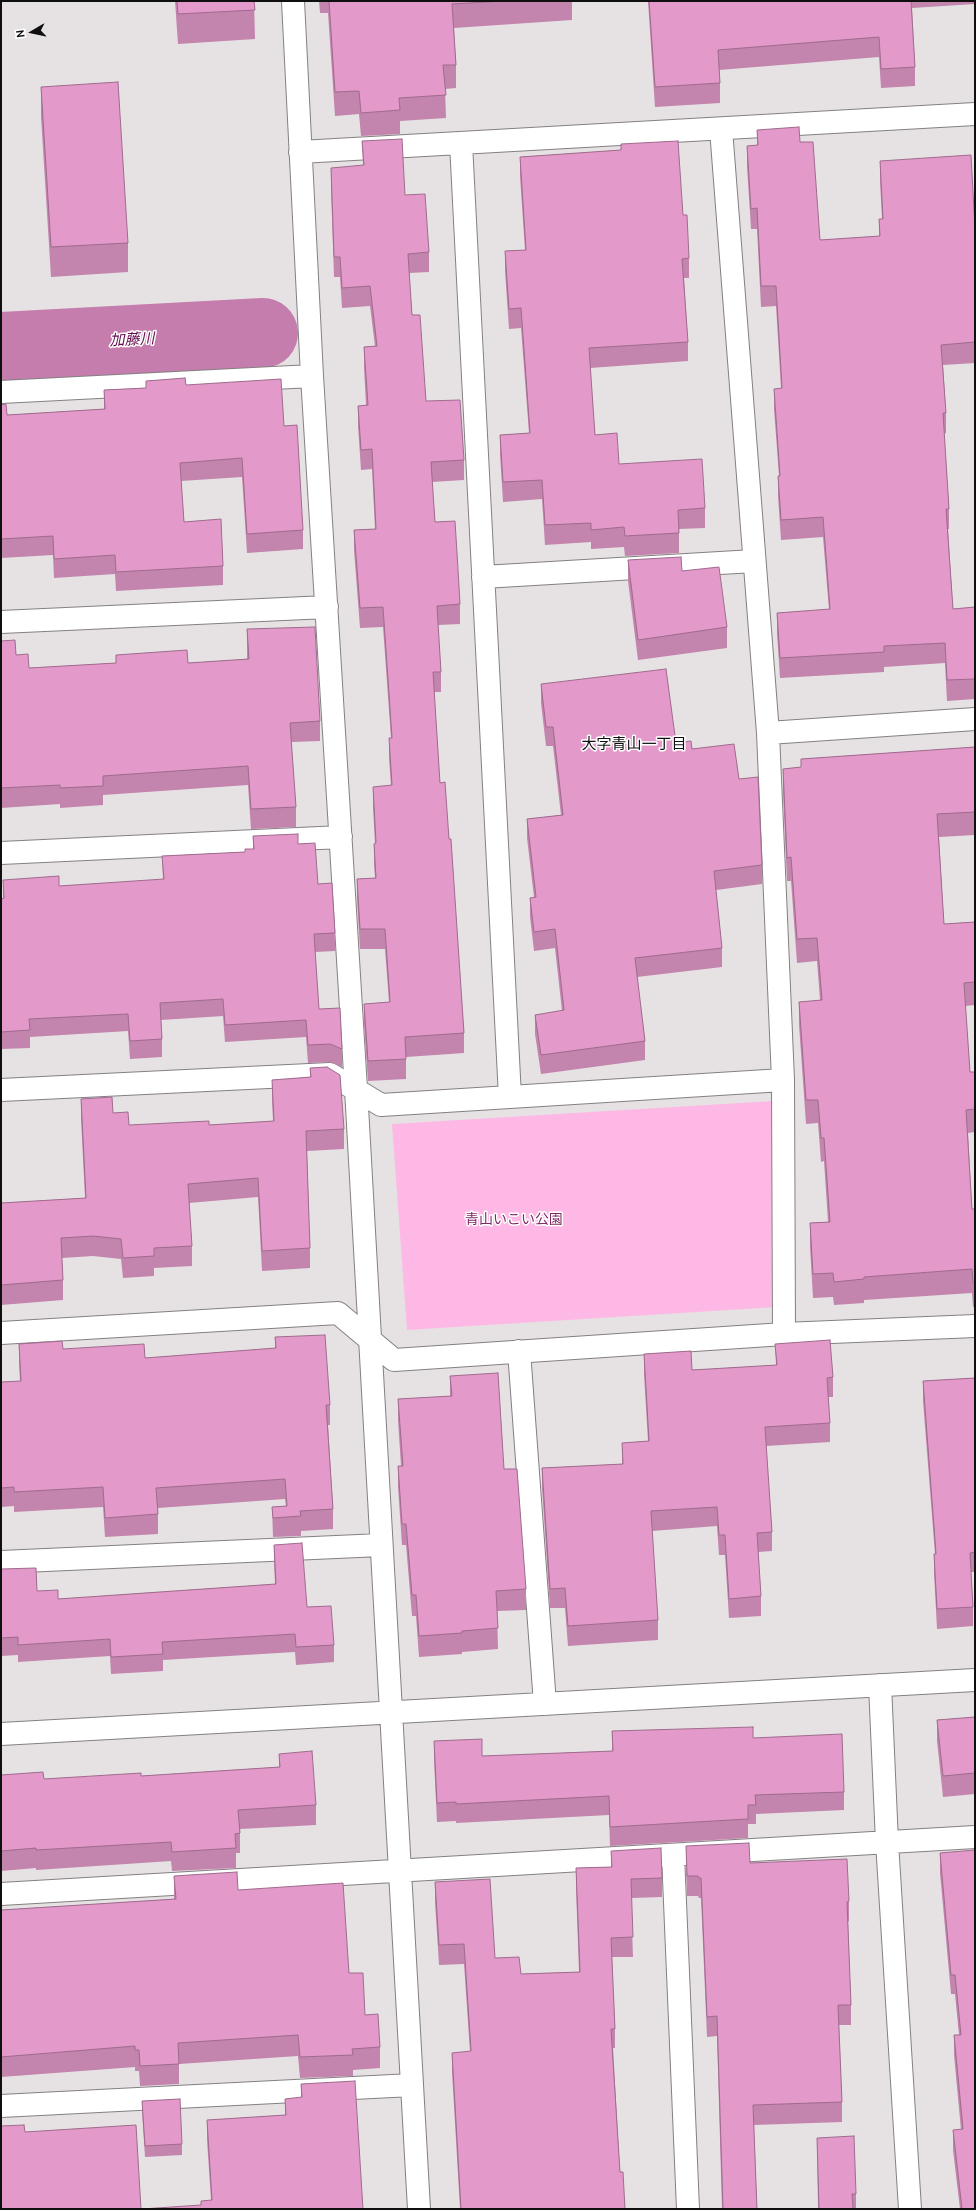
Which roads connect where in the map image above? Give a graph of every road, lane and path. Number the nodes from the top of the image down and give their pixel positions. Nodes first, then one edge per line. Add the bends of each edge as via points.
1 (293, 1) edge
2 (975, 114) edge
3 (721, 129) junction
4 (461, 143) junction
5 (300, 152) junction
6 (312, 376) junction
7 (1, 392) edge
8 (754, 561) junction
9 (484, 577) junction
10 (327, 607) junction
11 (1, 622) edge
12 (975, 719) edge
13 (768, 733) junction
14 (341, 838) junction
15 (1, 853) edge
16 (783, 1080) junction
17 (356, 1089) junction
18 (1, 1090) edge
19 (510, 1097) junction
20 (975, 1326) edge
21 (1, 1333) edge
22 (784, 1334) junction
23 (370, 1341) junction
24 (519, 1351) junction
25 (382, 1545) junction
26 (1, 1562) edge
27 (975, 1680) edge
28 (880, 1685) junction
29 (545, 1704) junction
30 (391, 1712) junction
31 (1, 1734) edge
32 (975, 1838) edge
33 (887, 1842) junction
34 (674, 1855) junction
35 (400, 1870) junction
36 (1, 1894) edge
37 (412, 2085) junction
38 (1, 2106) edge
39 (419, 2209) edge
40 (688, 2209) edge
41 (910, 2209) edge

1 - 5 street
2 - 3 street
3 - 4 street
3 - 8 street
4 - 5 street
4 - 9 street
5 - 6 street
6 - 7 street
6 - 10 street
8 - 9 street
8 - 13 street
9 - 19 street
10 - 11 street
10 - 14 street
12 - 13 street
13 - 16 street
14 - 15 street
14 - 17 street
16 - 19 street
16 - 22 street
17 - 18 street via 330,1074
17 - 19 street via 381,1105
17 - 23 street
20 - 22 street
21 - 23 street via 338,1313
22 - 24 street
23 - 24 street via 394,1360
23 - 25 street
24 - 29 street
25 - 26 street
25 - 30 street
27 - 28 street
28 - 29 street
28 - 33 street
29 - 30 street
30 - 31 street
30 - 35 street
32 - 33 street
33 - 34 street
33 - 41 street
34 - 35 street
34 - 40 street
35 - 36 street
35 - 37 street
37 - 38 street
37 - 39 street

